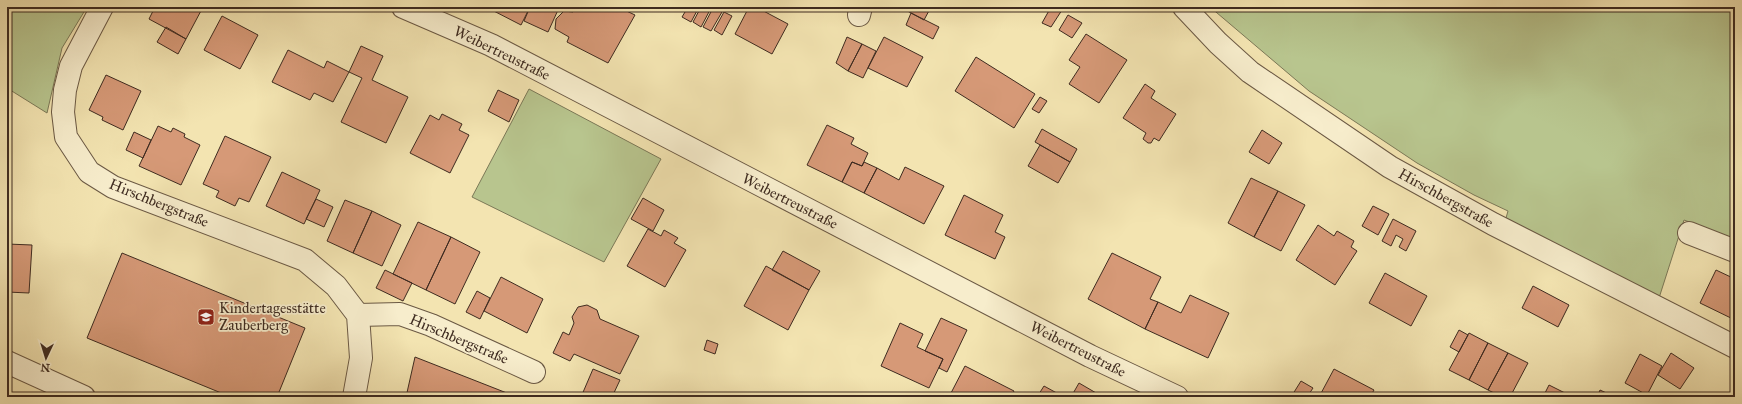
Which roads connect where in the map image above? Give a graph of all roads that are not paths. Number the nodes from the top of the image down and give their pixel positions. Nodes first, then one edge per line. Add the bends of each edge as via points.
1 (102, 7) edge
2 (402, 7) edge
3 (1184, 7) edge
4 (1689, 233) dead end
5 (1735, 251) edge
6 (358, 315) junction
7 (1735, 347) edge
8 (7, 362) edge
9 (534, 372) dead end
10 (84, 397) edge
11 (354, 397) edge
12 (1177, 397) edge

1 - 6 street, Hirschbergstraße via 71,66 63,112 66,137 89,172 113,187 305,260 336,286
2 - 12 street, Weibertreustraße via 491,45 1090,356
3 - 7 street, Hirschbergstraße via 1250,72 1390,167 1493,224
4 - 5 street
6 - 9 street, Hirschbergstraße via 400,314 431,325
6 - 11 street via 361,358
8 - 10 street

